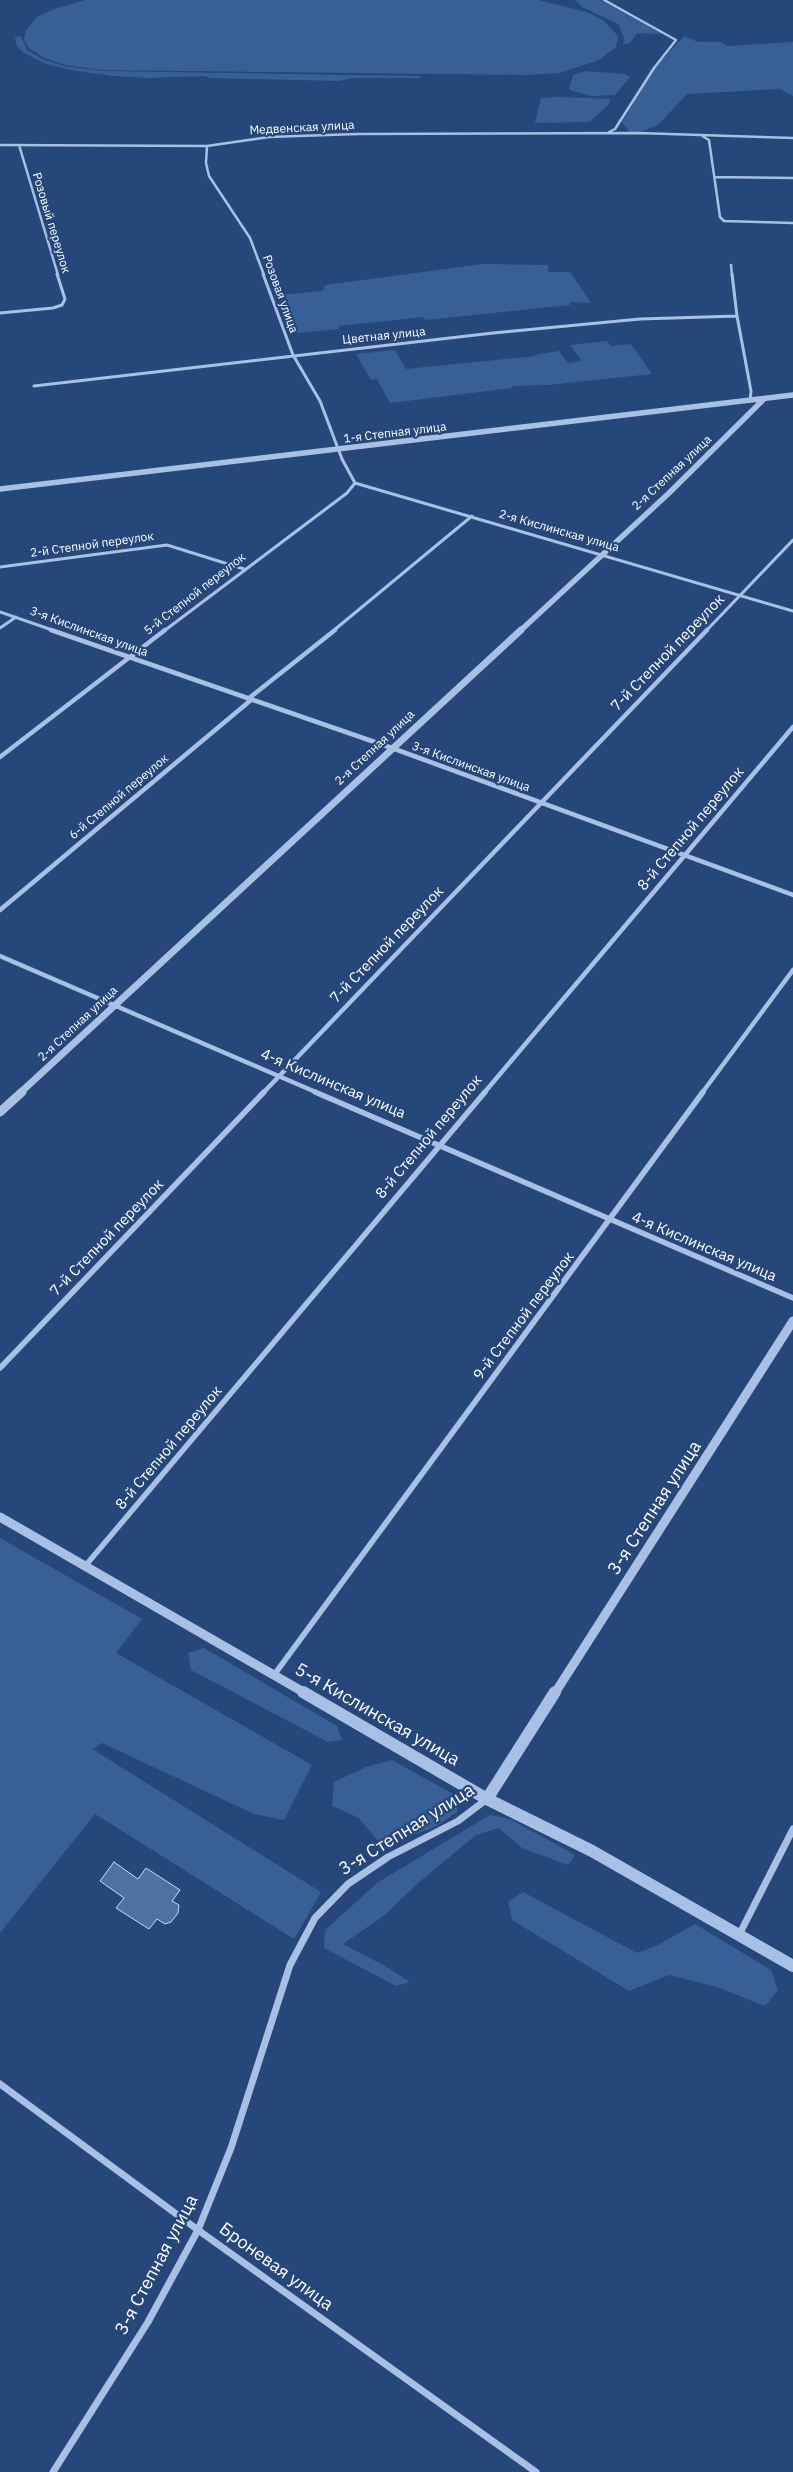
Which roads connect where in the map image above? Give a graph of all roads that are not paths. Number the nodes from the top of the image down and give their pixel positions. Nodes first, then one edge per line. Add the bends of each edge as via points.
1 (604, 0) edge
2 (606, 134) junction
3 (701, 136) junction
4 (793, 138) edge
5 (0, 145) edge
6 (19, 145) junction
7 (207, 146) junction
8 (715, 177) junction
9 (793, 178) edge
10 (793, 223) edge
11 (731, 265) dead end
12 (0, 313) edge
13 (737, 316) junction
14 (293, 356) junction
15 (34, 386) dead end
16 (793, 395) edge
17 (763, 400) junction
18 (750, 401) junction
19 (339, 449) junction
20 (355, 483) junction
21 (0, 489) edge
22 (472, 516) junction
23 (793, 540) edge
24 (602, 554) junction
25 (0, 567) edge
26 (244, 569) junction
27 (739, 596) junction
28 (0, 612) edge
29 (793, 612) edge
30 (16, 617) junction
31 (0, 628) edge
32 (130, 657) junction
33 (250, 699) junction
34 (793, 727) edge
35 (392, 748) junction
36 (0, 758) edge
37 (541, 804) junction
38 (685, 856) junction
39 (793, 895) edge
40 (0, 910) edge
41 (0, 956) edge
42 (793, 970) edge
43 (115, 1004) junction
44 (280, 1075) junction
45 (0, 1112) edge
46 (440, 1144) junction
47 (610, 1221) junction
48 (793, 1298) edge
49 (793, 1321) edge
50 (0, 1368) edge
51 (0, 1517) edge
52 (86, 1566) junction
53 (274, 1675) junction
54 (487, 1799) junction
55 (793, 1829) edge
56 (739, 1936) junction
57 (793, 1966) edge
58 (0, 2084) edge
59 (198, 2230) junction
60 (53, 2472) edge
61 (536, 2472) edge

1 - 2 street via 676,40 615,129
2 - 3 street, Медвенская улица
2 - 7 street, Медвенская улица via 321,135 252,139
3 - 4 street, Медвенская улица
3 - 8 street via 708,140
5 - 6 street, Медвенская улица
6 - 7 street, Медвенская улица
6 - 12 street, Розовый переулок via 66,299 62,305
7 - 14 street, Розовая улица via 209,176 250,238
8 - 9 street
8 - 10 street via 720,217 724,221
11 - 13 street
13 - 14 street, Цветная улица via 640,319
13 - 18 street via 751,391
14 - 15 street, Цветная улица
14 - 19 street, Розовая улица via 320,401
16 - 17 street, 1-я Степная улица
17 - 18 street, 1-я Степная улица
17 - 24 street, 2-я Степная улица
18 - 19 street, 1-я Степная улица
19 - 20 street
19 - 21 street, 1-я Степная улица
20 - 22 street, 2-я Кислинская улица
20 - 26 street, 5-й Степной переулок
22 - 24 street, 2-я Кислинская улица
22 - 33 street, 6-й Степной переулок
23 - 27 street, 7-й Степной переулок
24 - 27 street, 2-я Кислинская улица
24 - 35 street, 2-я Степная улица
25 - 26 street, 2-й Степной переулок via 167,545
26 - 32 street, 5-й Степной переулок
27 - 29 street, 2-я Кислинская улица
27 - 37 street, 7-й Степной переулок
28 - 30 street, 3-я Кислинская улица
30 - 31 street
30 - 32 street, 3-я Кислинская улица
32 - 33 street, 3-я Кислинская улица
32 - 36 street, 5-й Степной переулок
33 - 35 street, 3-я Кислинская улица
33 - 40 street, 6-й Степной переулок
34 - 38 street, 8-й Степной переулок
35 - 37 street, 3-я Кислинская улица
35 - 43 street, 2-я Степная улица
37 - 38 street, 3-я Кислинская улица
37 - 44 street, 7-й Степной переулок
38 - 39 street, 3-я Кислинская улица
38 - 46 street, 8-й Степной переулок
41 - 43 street, 4-я Кислинская улица
42 - 47 street, 9-й Степной переулок
43 - 44 street, 4-я Кислинская улица
43 - 45 street, 2-я Степная улица
44 - 46 street, 4-я Кислинская улица
44 - 50 street, 7-й Степной переулок
46 - 47 street, 4-я Кислинская улица
46 - 52 street, 8-й Степной переулок
47 - 48 street, 4-я Кислинская улица
47 - 53 street, 9-й Степной переулок
49 - 54 street, 3-я Степная улица
51 - 52 street, 5-я Кислинская улица
52 - 53 street, 5-я Кислинская улица
53 - 54 street, 5-я Кислинская улица
54 - 56 street, 5-я Кислинская улица via 592,1851
54 - 59 street, 3-я Степная улица via 458,1821 388,1857 348,1884 315,1918 290,1965 231,2148
55 - 56 street
56 - 57 street, 5-я Кислинская улица
58 - 59 street, Броневая улица
59 - 60 street, 3-я Степная улица via 148,2322
59 - 61 street, Броневая улица

